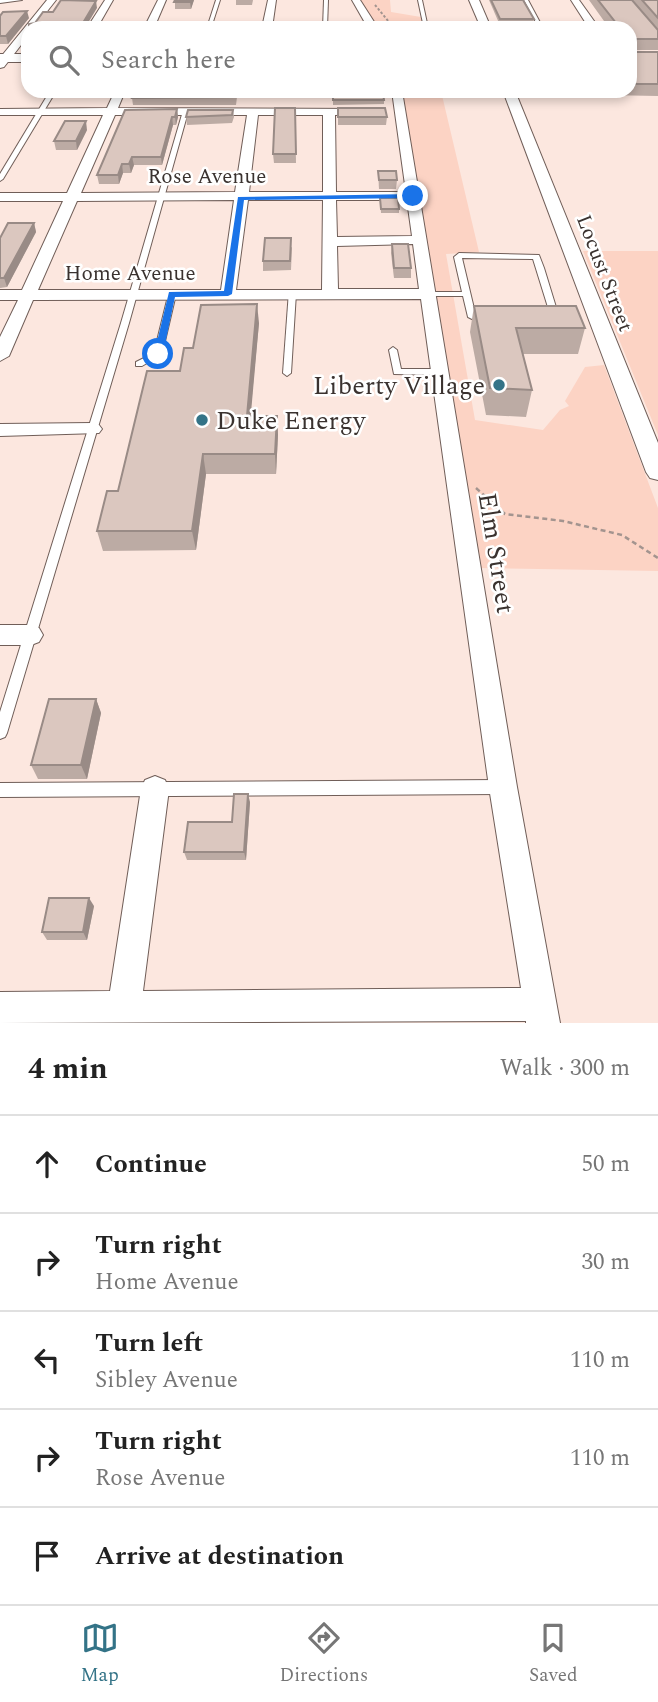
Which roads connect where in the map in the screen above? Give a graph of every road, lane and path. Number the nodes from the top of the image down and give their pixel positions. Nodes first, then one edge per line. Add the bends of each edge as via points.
1 (0, 0) edge
2 (18, 0) edge
3 (52, 0) edge
4 (109, 0) edge
5 (162, 0) edge
6 (218, 0) edge
7 (272, 0) edge
8 (326, 0) edge
9 (356, 0) edge
10 (370, 0) edge
11 (420, 0) edge
12 (474, 0) edge
13 (526, 0) edge
14 (575, 0) edge
15 (35, 21) edge
16 (96, 21) edge
17 (152, 21) edge
18 (211, 21) edge
19 (268, 21) edge
20 (325, 21) edge
21 (369, 21) edge
22 (388, 21) edge
23 (424, 21) edge
24 (483, 21) edge
25 (537, 21) edge
26 (589, 21) edge
27 (21, 38) edge
28 (21, 59) edge
29 (2, 60) edge
30 (49, 98) edge
31 (117, 98) edge
32 (394, 98) edge
33 (512, 98) edge
34 (0, 111) edge
35 (329, 111) junction
36 (389, 111) junction
37 (40, 112) junction
38 (111, 112) junction
39 (186, 112) junction
40 (253, 112) junction
41 (0, 179) edge
42 (413, 196) junction
43 (0, 197) edge
44 (72, 197) junction
45 (160, 197) junction
46 (329, 197) junction
47 (240, 198) junction
48 (419, 240) junction
49 (330, 242) junction
50 (292, 293) junction
51 (131, 294) junction
52 (172, 294) junction
53 (228, 294) junction
54 (330, 294) junction
55 (428, 294) junction
56 (466, 294) junction
57 (0, 295) edge
58 (29, 295) junction
59 (472, 317) edge
60 (555, 317) edge
61 (393, 350) dead end
62 (0, 356) edge
63 (139, 364) dead end
64 (440, 372) junction
65 (288, 373) dead end
66 (92, 429) junction
67 (0, 430) edge
68 (658, 472) edge
69 (469, 482) dead end
70 (658, 558) edge
71 (0, 635) edge
72 (31, 635) junction
73 (0, 733) edge
74 (503, 787) junction
75 (155, 789) junction
76 (0, 790) edge
77 (124, 1007) junction
78 (0, 1008) edge
79 (541, 1014) edge

1 - 2 street
3 - 15 street
4 - 16 street
5 - 17 street
6 - 18 lane
7 - 19 street
8 - 20 lane
9 - 21 street
10 - 22 path
11 - 23 lane
12 - 24 street
13 - 25 lane
14 - 26 street
27 - 29 street
28 - 29 street
30 - 37 lane
31 - 38 street
32 - 36 street, Elm Street
33 - 68 street, Locust Street
34 - 37 street
35 - 36 street
35 - 40 street
35 - 46 street
36 - 42 street, Elm Street
37 - 38 street
37 - 41 lane
38 - 39 street
38 - 44 street
39 - 40 street
39 - 45 lane
40 - 47 street
42 - 46 street, Rose Avenue
42 - 48 street, Elm Street
43 - 44 street, Rose Avenue
44 - 45 street, Rose Avenue
44 - 58 street
45 - 47 street, Rose Avenue
45 - 51 lane
46 - 47 street, Rose Avenue
46 - 49 street
47 - 53 street
48 - 49 street
48 - 55 street, Elm Street
49 - 54 street
50 - 53 street, Home Avenue
50 - 54 street, Home Avenue
50 - 65 lane
51 - 52 street, Home Avenue
51 - 58 street, Home Avenue
51 - 66 lane
52 - 53 street, Home Avenue
52 - 63 lane via 158,354
54 - 55 street, Home Avenue
55 - 56 lane
55 - 64 street, Elm Street
56 - 59 lane
56 - 60 lane via 458,257 536,257
57 - 58 street, Home Avenue
58 - 62 street
61 - 64 lane via 397,372
64 - 74 street, Elm Street
66 - 67 street
66 - 72 lane
69 - 70 path via 505,514 622,535
71 - 72 street
72 - 73 lane
74 - 75 lane
74 - 79 street, Elm Street
75 - 76 lane
75 - 77 street
77 - 78 street
77 - 79 street

